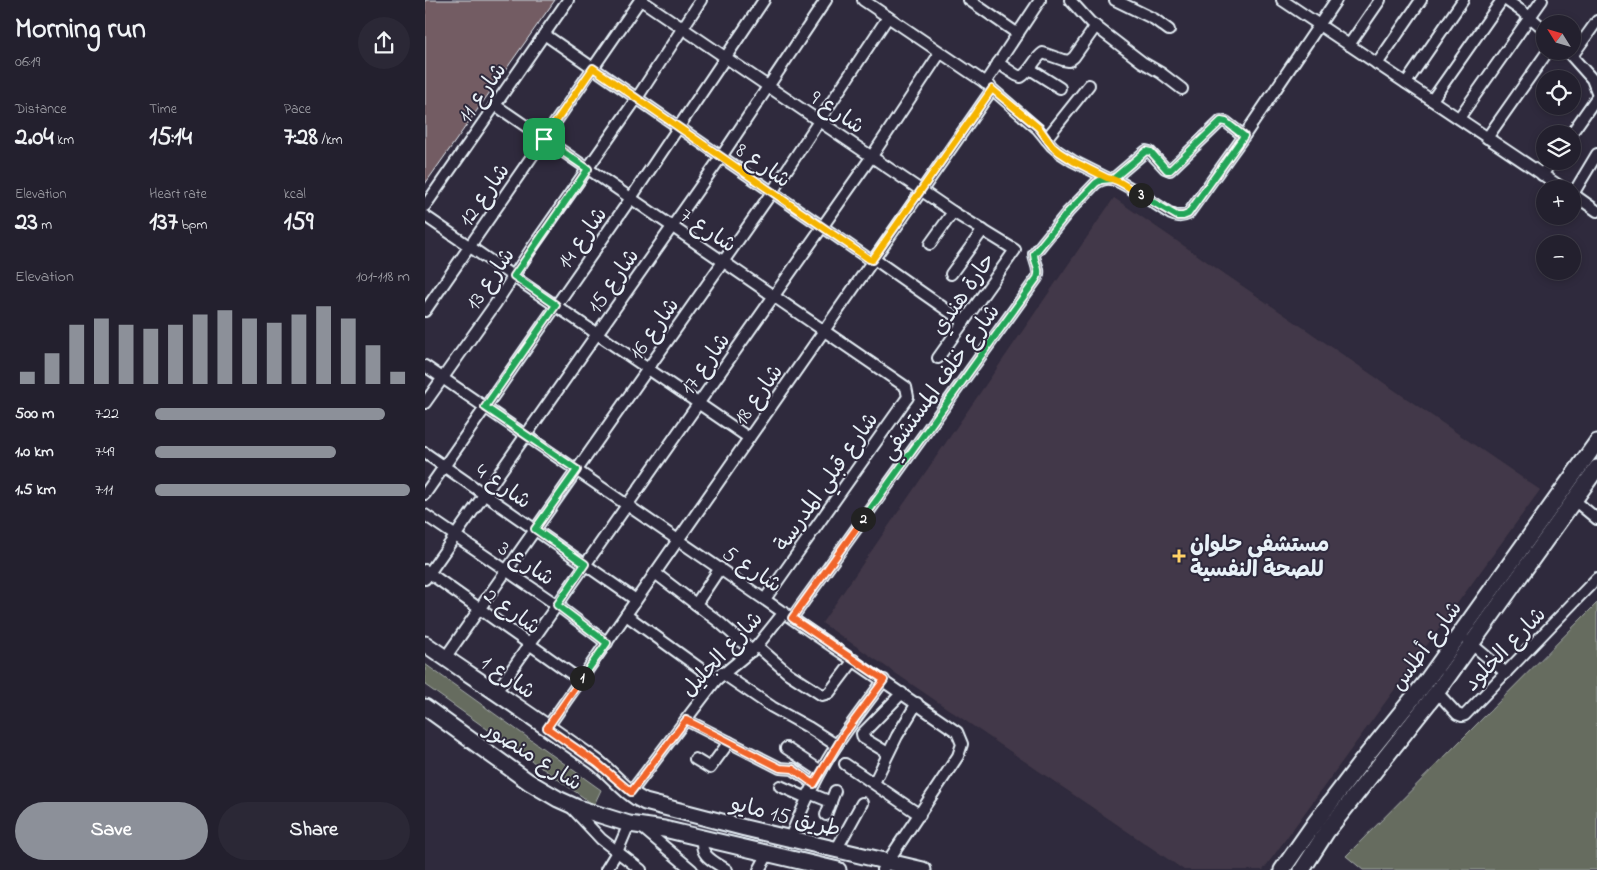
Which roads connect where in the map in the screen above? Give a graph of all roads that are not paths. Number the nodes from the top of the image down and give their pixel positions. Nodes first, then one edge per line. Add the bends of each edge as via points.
1 (568, 0) edge
2 (640, 0) edge
3 (701, 0) edge
4 (764, 0) edge
5 (826, 0) edge
6 (863, 0) edge
7 (1040, 0) edge
8 (1070, 0) edge
9 (1115, 0) edge
10 (1336, 0) edge
11 (1380, 0) edge
12 (1421, 0) edge
13 (1463, 0) edge
14 (1502, 0) edge
15 (1506, 0) edge
16 (1542, 0) edge
17 (973, 1) edge
18 (1289, 2) edge
19 (888, 17) junction
20 (1530, 17) junction
21 (1597, 21) edge
22 (1536, 22) edge
23 (1319, 24) junction
24 (1096, 26) junction
25 (682, 28) junction
26 (1169, 30) dead end
27 (544, 34) junction
28 (1018, 34) junction
29 (1581, 40) edge
30 (1349, 45) junction
31 (940, 53) junction
32 (725, 57) junction
33 (1542, 60) edge
34 (1575, 60) edge
35 (999, 63) junction
36 (1377, 64) junction
37 (593, 68) junction
38 (1030, 69) junction
39 (1405, 83) junction
40 (1089, 85) dead end
41 (767, 86) junction
42 (988, 86) junction
43 (1060, 88) dead end
44 (1182, 89) dead end
45 (1597, 90) edge
46 (637, 98) junction
47 (1432, 100) junction
48 (495, 105) junction
49 (1459, 118) junction
50 (819, 121) junction
51 (1576, 125) edge
52 (678, 127) junction
53 (1244, 136) junction
54 (1487, 138) junction
55 (544, 139) junction
56 (1046, 139) junction
57 (1597, 154) edge
58 (872, 156) junction
59 (721, 157) junction
60 (588, 169) junction
61 (1545, 170) edge
62 (1542, 174) junction
63 (1110, 179) junction
64 (1551, 180) edge
65 (1581, 181) edge
66 (922, 190) junction
67 (772, 192) junction
68 (631, 198) junction
69 (1581, 199) edge
70 (425, 206) edge
71 (1597, 210) edge
72 (953, 212) junction
73 (425, 216) edge
74 (672, 226) junction
75 (822, 227) junction
76 (983, 230) junction
77 (930, 244) dead end
78 (469, 246) junction
79 (1015, 250) joint
80 (874, 260) junction
81 (723, 261) junction
82 (951, 274) dead end
83 (514, 276) junction
84 (774, 296) junction
85 (556, 305) junction
86 (425, 310) edge
87 (964, 322) junction
88 (824, 331) junction
89 (597, 333) junction
90 (938, 358) dead end
91 (425, 366) edge
92 (648, 368) junction
93 (443, 378) junction
94 (902, 384) joint
95 (425, 403) edge
96 (699, 403) junction
97 (485, 407) junction
98 (526, 435) junction
99 (749, 438) junction
100 (1597, 442) edge
101 (425, 453) edge
102 (444, 466) junction
103 (1597, 468) edge
104 (577, 470) junction
105 (425, 494) edge
106 (485, 494) junction
107 (1574, 500) junction
108 (627, 505) junction
109 (425, 515) edge
110 (1597, 519) edge
111 (535, 529) junction
112 (455, 536) junction
113 (678, 540) junction
114 (585, 564) junction
115 (720, 568) junction
116 (506, 570) junction
117 (655, 573) junction
118 (426, 574) edge
119 (1597, 578) edge
120 (765, 599) junction
121 (636, 600) junction
122 (696, 604) junction
123 (557, 605) junction
124 (479, 608) junction
125 (626, 615) junction
126 (788, 615) junction
127 (1459, 634) junction
128 (607, 643) junction
129 (425, 644) edge
130 (1472, 644) junction
131 (529, 645) junction
132 (754, 648) junction
133 (445, 658) junction
134 (854, 660) junction
135 (1506, 673) junction
136 (719, 677) junction
137 (580, 680) junction
138 (884, 680) junction
139 (495, 692) junction
140 (1437, 692) junction
141 (902, 693) junction
142 (917, 703) junction
143 (425, 708) edge
144 (686, 720) junction
145 (547, 728) junction
146 (729, 742) junction
147 (836, 745) junction
148 (786, 748) dead end
149 (888, 753) junction
150 (695, 759) dead end
151 (845, 764) dead end
152 (821, 771) junction
153 (874, 783) junction
154 (780, 786) dead end
155 (835, 791) dead end
156 (810, 792) junction
157 (635, 796) junction
158 (831, 802) junction
159 (862, 803) dead end
160 (569, 804) junction
161 (826, 815) dead end
162 (920, 815) junction
163 (634, 825) junction
164 (703, 838) junction
165 (790, 838) junction
166 (836, 850) junction
167 (617, 852) junction
168 (768, 854) junction
169 (886, 866) edge
170 (606, 870) edge
171 (641, 870) edge
172 (692, 870) edge
173 (727, 870) edge
174 (759, 870) edge
175 (839, 870) edge
176 (923, 870) edge
177 (1283, 870) edge
178 (1302, 870) edge

1 - 27 street, شارع 11
2 - 25 street, شارع 9
2 - 37 street, شارع 12
3 - 25 street, شارع 13
4 - 32 street, شارع 14
5 - 41 street, شارع 15
6 - 19 street
7 - 28 street, شارع 18
8 - 24 street
9 - 26 street
10 - 23 street
11 - 30 street
12 - 36 street
13 - 39 street
14 - 47 street
15 - 20 street
16 - 20 street
17 - 28 street
18 - 23 street
19 - 31 street
19 - 50 street, شارع 16
20 - 22 street
20 - 49 street
21 - 29 street
23 - 30 street
23 - 53 street
24 - 38 street via 1072,59 1066,61 1043,53
24 - 44 street
25 - 32 street, شارع 9
25 - 46 street, شارع 13
27 - 37 street, شارع 8
27 - 48 street, شارع 11
28 - 35 street, شارع 18
30 - 36 street
31 - 42 street
31 - 58 street, شارع 17
32 - 41 street, شارع 9
32 - 52 street, شارع 14
33 - 54 street
34 - 45 street
35 - 38 street via 1019,77
35 - 42 street, شارع 18
36 - 39 street
37 - 46 street, شارع 8
37 - 55 street, شارع 12
38 - 43 street
39 - 47 street
40 - 56 street
41 - 50 street, شارع 9
41 - 59 street, شارع 15
42 - 56 street via 1039,128
42 - 66 street, شارع 18
45 - 51 street
46 - 52 street, شارع 8
46 - 60 street, شارع 13
47 - 49 street
48 - 55 street, شارع 7
48 - 70 street, شارع 11
49 - 54 street
50 - 58 street, شارع 9
50 - 67 street, شارع 16
52 - 59 street, شارع 8
52 - 68 street, شارع 14
53 - 63 street, شارع خلف المستشفي via 1221,121 1170,170 1146,151
53 - 63 street via 1193,209 1183,216 1177,216
54 - 62 street
55 - 60 street, شارع 7
55 - 78 street, شارع 12
56 - 63 street via 1073,161
57 - 65 street
58 - 66 street, شارع 9
58 - 75 street, شارع 17
59 - 67 street, شارع 8
59 - 74 street, شارع 15
60 - 68 street, شارع 7
60 - 83 street, شارع 13
61 - 62 street
62 - 64 street
63 - 126 street, شارع خلف المستشفي via 1096,183 1035,253 1039,270 1037,278
66 - 72 street, شارع 9
66 - 80 street, شارع 18
67 - 75 street, شارع 8
67 - 81 street, شارع 16
68 - 74 street, شارع 7
68 - 85 street, شارع 14
69 - 71 street
72 - 76 street, شارع 9
72 - 77 street
73 - 78 street
74 - 81 street, شارع 7
74 - 89 street, شارع 15
75 - 80 street, شارع 8
75 - 84 street, شارع 17
76 - 79 street, شارع 9
76 - 82 street
78 - 83 street
78 - 86 street, شارع 12
79 - 87 street, حارة هندي
80 - 87 street, شارع 8
80 - 88 street, شارع 18
81 - 84 street, شارع 7
81 - 92 street, شارع 16
83 - 85 street
83 - 93 street, شارع 13
84 - 88 street, شارع 7
84 - 96 street, شارع 17
85 - 89 street
85 - 97 street, شارع 14
87 - 90 street, حارة هندي
88 - 94 street, شارع 7
88 - 99 street, شارع 18
89 - 92 street
89 - 98 street, شارع 15
91 - 93 street, شارع 5
92 - 96 street
92 - 104 street, شارع 16
93 - 95 street, شارع 13
93 - 97 street, شارع 5
94 - 120 street, شارع قبلي المدرسة via 908,392 905,401
96 - 99 street
96 - 108 street, شارع 17
97 - 98 street, شارع 5
97 - 102 street, شارع 14
98 - 104 street, شارع 5
98 - 106 street, شارع 15
99 - 113 street, شارع 18
100 - 127 street, شارع أطلس
101 - 102 street, شارع 4
102 - 105 street, شارع 14
102 - 106 street, شارع 4
103 - 107 street, شارع أطلس
104 - 108 street, شارع 5
104 - 111 street, شارع 16
106 - 111 street, شارع 4
106 - 112 street, شارع 15
107 - 110 street
107 - 130 street, شارع أطلس
108 - 113 street, شارع 5
108 - 114 street, شارع 17
109 - 112 street, شارع 3
111 - 114 street, شارع 4
111 - 116 street, شارع 16
112 - 116 street, شارع 3
112 - 118 street, شارع 15
113 - 115 street, شارع 5
113 - 117 street, شارع 18
114 - 121 street, شارع 4
114 - 123 street, شارع 17
115 - 120 street, شارع 5
115 - 122 street
116 - 123 street, شارع 3
116 - 124 street, شارع 16
117 - 121 street, شارع 18
117 - 122 street
118 - 124 street, شارع 2
119 - 135 street, شارع الخلود
120 - 126 street, شارع 5
121 - 125 street, شارع 18
122 - 132 street
123 - 128 street, شارع 3
123 - 131 street, شارع 17
124 - 131 street, شارع 2
124 - 133 street, شارع 16
125 - 128 street, شارع 18
125 - 136 street
126 - 132 street, شارع الجليل
126 - 134 street, شارع 5
127 - 130 street
127 - 177 street, شارع أطلس
128 - 137 street, شارع 18
129 - 133 street, شارع 1
130 - 135 street
130 - 140 street, شارع أطلس
131 - 137 street, شارع 2
131 - 139 street, شارع 17
132 - 134 street via 822,695 829,694
132 - 136 street, شارع الجليل
133 - 139 street, شارع 1
134 - 138 street, شارع 5
135 - 140 street, شارع الخلود via 1462,716
136 - 144 street, شارع الجليل
136 - 147 street
137 - 145 street, شارع 18
138 - 141 street, شارع 5
138 - 147 street
139 - 145 street, شارع 1
140 - 178 street, شارع أطلس via 1327,831
141 - 142 street, شارع 5
141 - 149 street via 862,734 863,738
142 - 149 street
142 - 162 street, شارع 5 via 953,727 962,744 958,756
143 - 160 street, شارع منصور via 529,782
144 - 146 street
144 - 157 street, شارع الجليل
145 - 157 street, شارع 1 via 597,763
146 - 150 street via 710,768
146 - 156 street via 780,768 793,769
147 - 152 street
148 - 152 street
149 - 153 street
151 - 153 street
152 - 156 street
153 - 162 street
154 - 156 street
155 - 158 street
156 - 158 street
156 - 165 street
157 - 163 street
157 - 165 street, طريق 15 مايو via 651,804
158 - 161 street
159 - 166 street
160 - 163 street, شارع منصور
160 - 167 street
162 - 169 street, شارع 5
163 - 164 street, طريق 15 مايو
163 - 167 street
163 - 172 street, شارع منصور
164 - 168 street, طريق 15 مايو
164 - 173 street via 701,844 705,855
165 - 166 street, طريق 15 مايو
166 - 169 street, طريق 15 مايو
167 - 170 street
167 - 171 street
168 - 174 street
168 - 175 street, طريق 15 مايو
169 - 176 street, طريق 15 مايو

